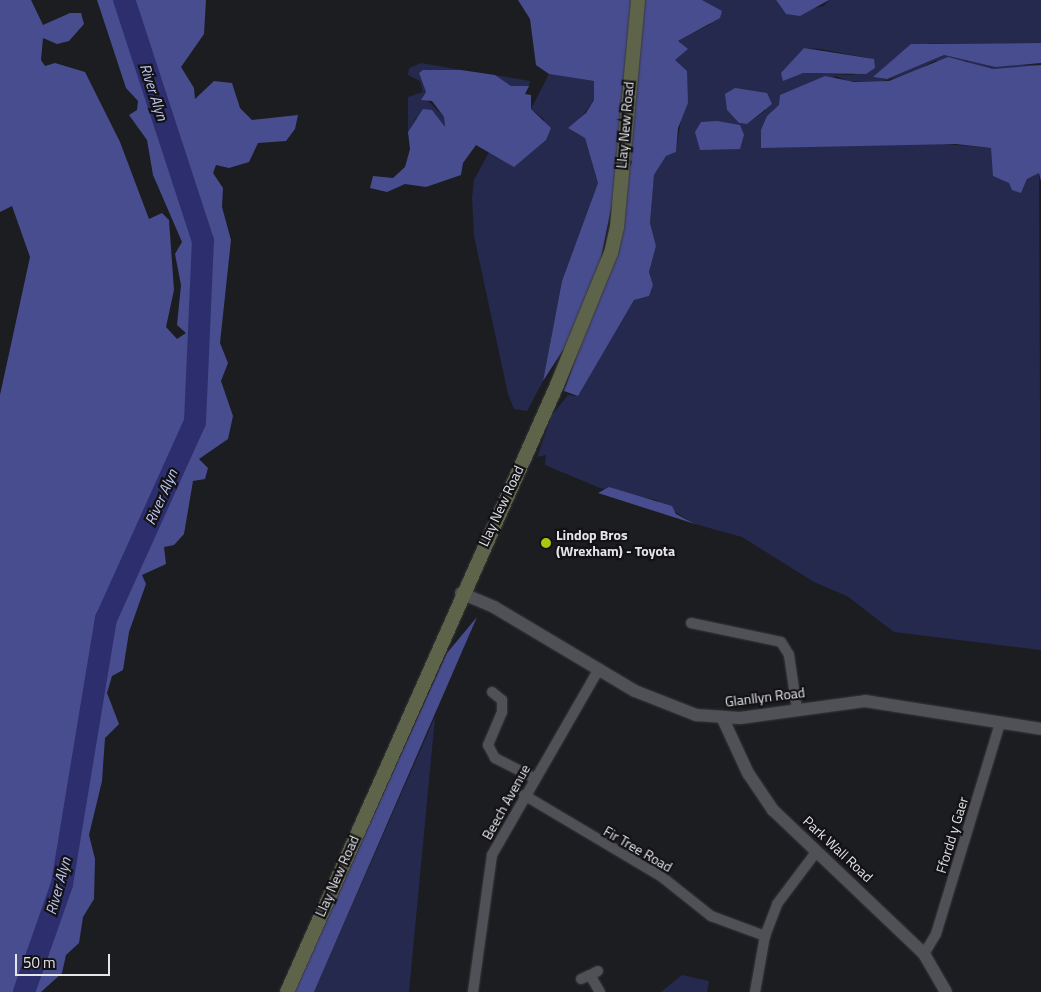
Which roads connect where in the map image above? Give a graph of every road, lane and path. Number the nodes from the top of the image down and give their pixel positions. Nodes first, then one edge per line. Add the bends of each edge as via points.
1 (638, 0) edge
2 (461, 593) junction
3 (691, 623) dead end
4 (599, 669) junction
5 (492, 692) dead end
6 (796, 709) junction
7 (723, 719) junction
8 (1000, 723) junction
9 (1041, 728) edge
10 (534, 778) junction
11 (524, 795) junction
12 (816, 851) junction
13 (765, 936) junction
14 (924, 954) junction
15 (590, 975) dead end
16 (287, 992) edge
17 (474, 992) edge
18 (600, 992) edge
19 (755, 992) edge
20 (946, 992) edge

1 - 2 main road, Llay New Road via 617,227 611,253 557,385
2 - 4 street, Glanllyn Road via 494,607
2 - 16 main road, Llay New Road
3 - 6 street via 781,642 788,655
4 - 7 street, Glanllyn Road via 668,707
4 - 10 street, Beech Avenue
5 - 10 street via 502,700 502,712 488,745 495,758
6 - 7 street, Glanllyn Road
6 - 8 street, Glanllyn Road via 865,701 903,704
7 - 12 street, Park Wall Road via 760,794
8 - 9 street, Glanllyn Road
8 - 14 street, Ffordd y Gaer via 936,934
10 - 11 street, Beech Avenue
11 - 13 street, Fir Tree Road via 566,824 662,876 711,916
11 - 17 street, Beech Avenue via 487,874
12 - 13 street via 792,880
12 - 14 street, Park Wall Road
13 - 19 street
14 - 20 street, Park Wall Road
15 - 18 street

